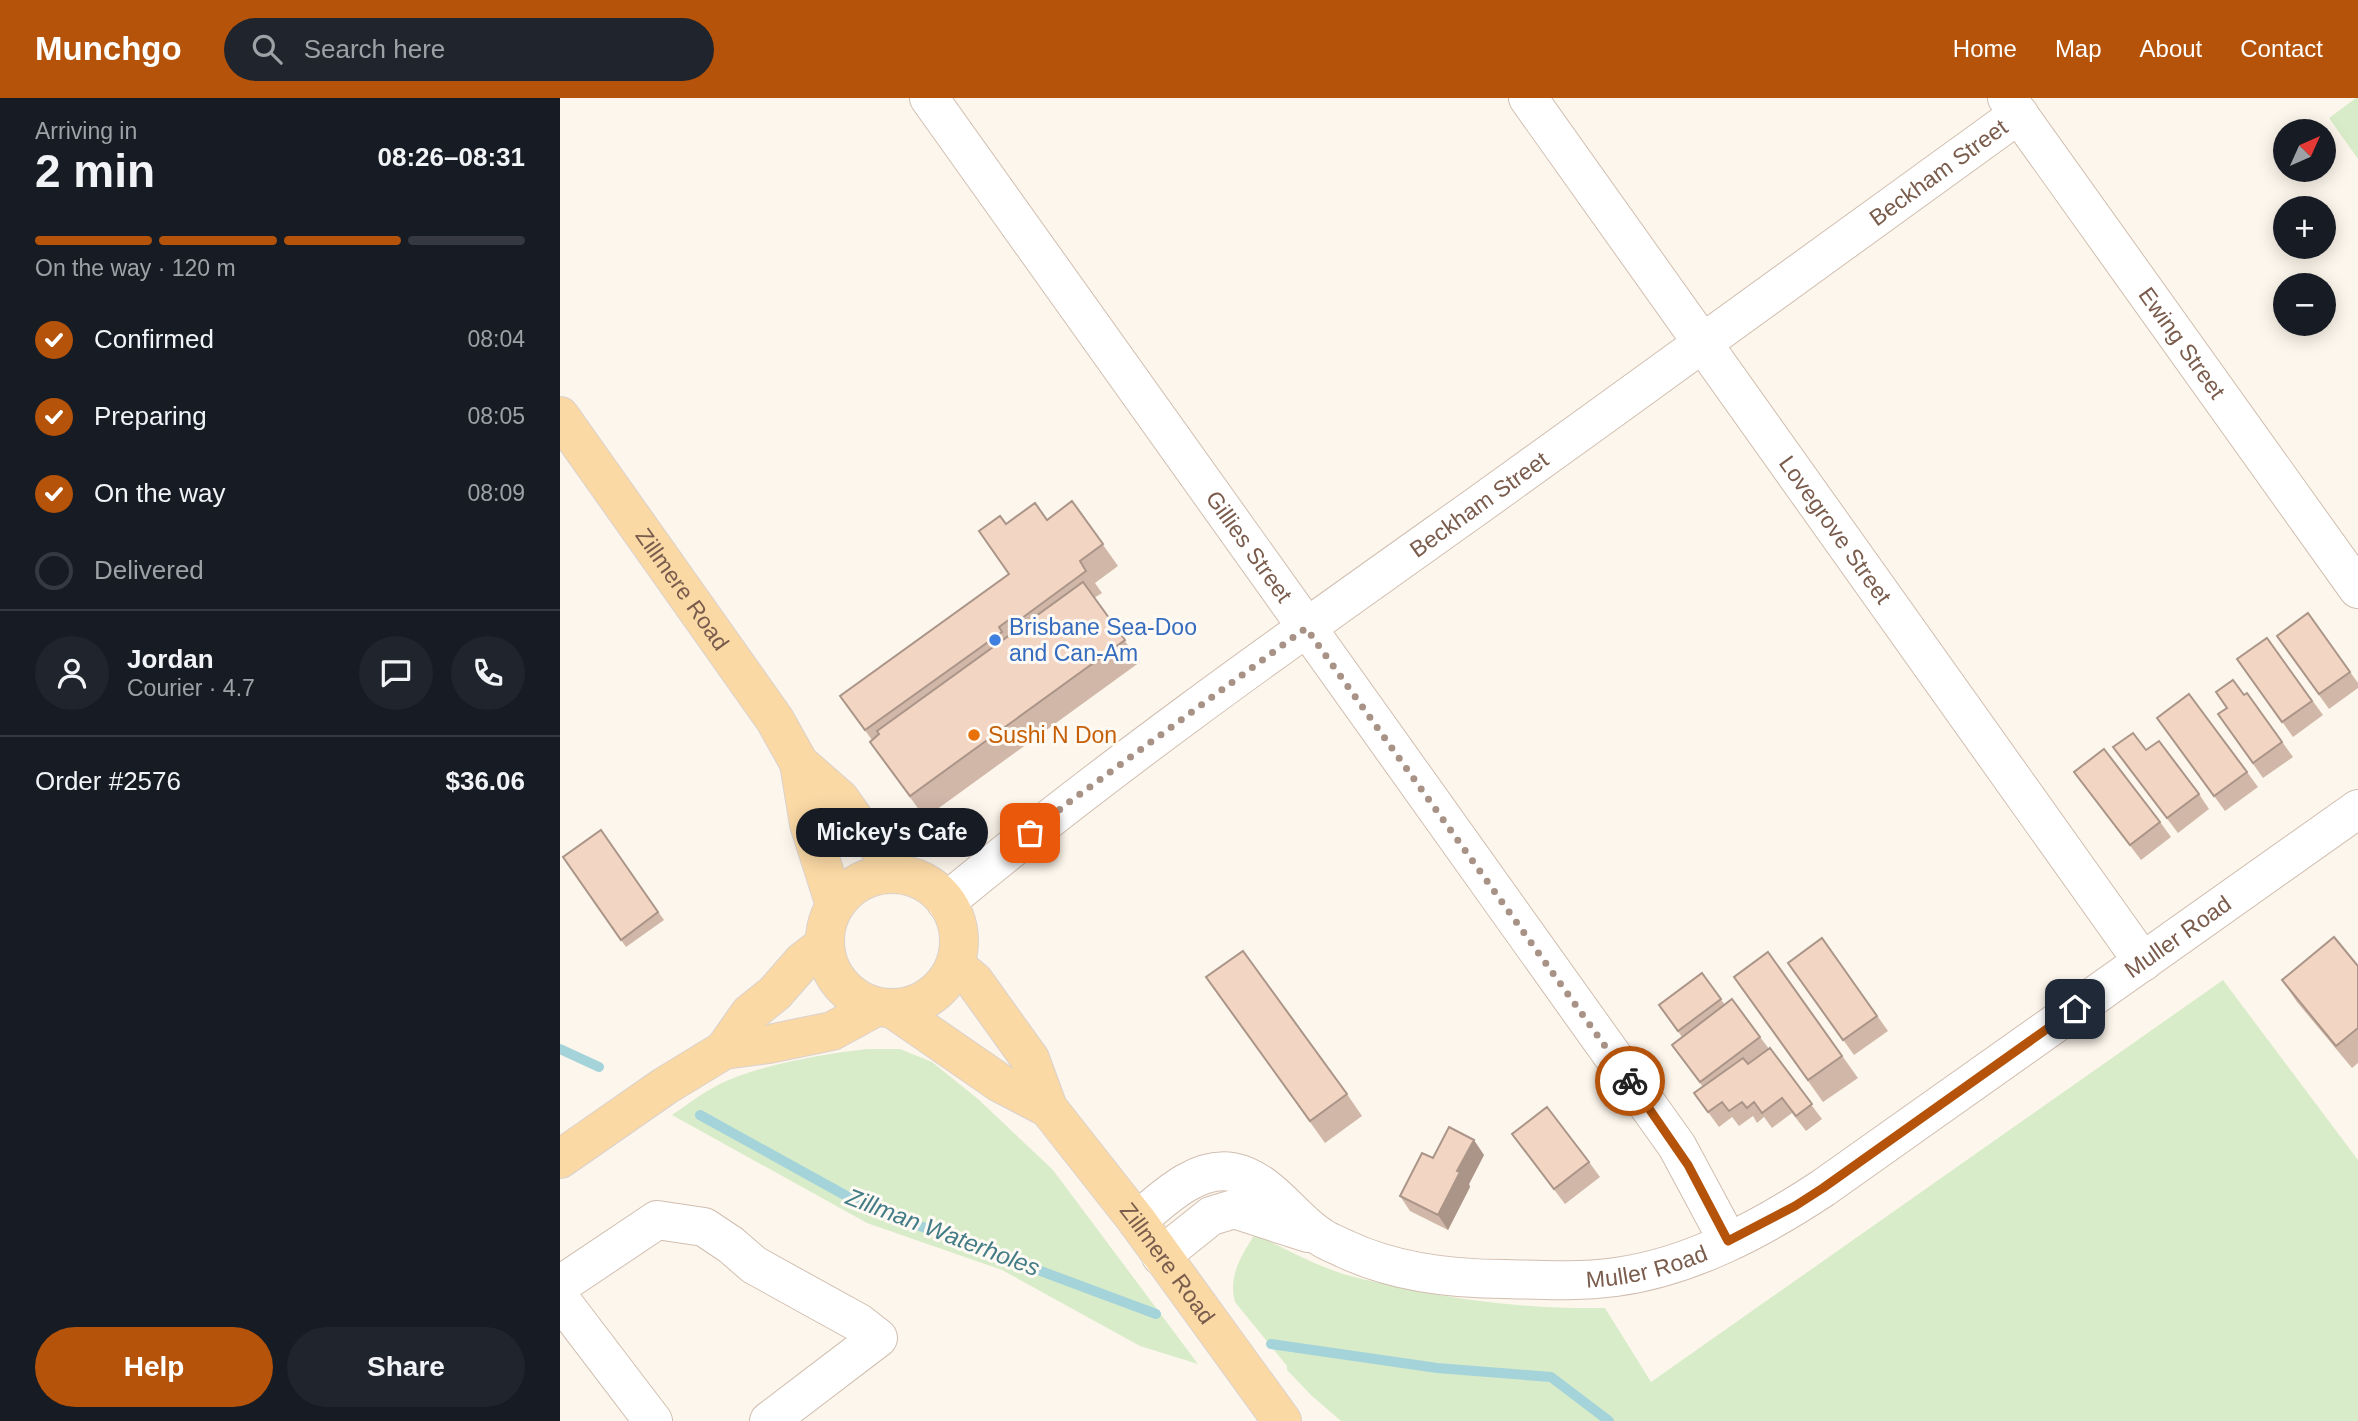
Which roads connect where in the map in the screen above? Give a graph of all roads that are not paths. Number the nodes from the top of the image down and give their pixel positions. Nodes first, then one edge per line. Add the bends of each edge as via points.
1 (929, 98) edge
2 (1528, 98) edge
3 (2013, 106) edge
4 (1703, 344) junction
5 (560, 416) edge
6 (2358, 589) edge
7 (1306, 628) junction
8 (799, 763) junction
9 (2358, 808) edge
10 (895, 874) junction
11 (946, 902) junction
12 (835, 905) junction
13 (825, 944) junction
14 (2143, 962) junction
15 (955, 965) junction
16 (884, 1008) junction
17 (724, 1050) junction
18 (1048, 1108) junction
19 (560, 1159) edge
20 (1137, 1221) junction
21 (1320, 1237) junction
22 (1728, 1241) junction
23 (1161, 1256) junction
24 (560, 1285) edge
25 (560, 1299) edge
26 (653, 1421) edge
27 (769, 1421) edge
28 (1282, 1421) edge

1 - 7 street, Gillies Street
2 - 4 street, Lovegrove Street
3 - 4 street, Beckham Street
3 - 6 street, Ewing Street
4 - 7 street, Beckham Street
4 - 14 street, Lovegrove Street
5 - 8 main road, Zillmere Road via 759,695
7 - 11 street, Beckham Street via 1068,803
7 - 22 street, Gillies Street via 1676,1146
8 - 10 main road, Zillmere Road via 840,799 885,853
8 - 12 main road, Zillmere Road via 809,824
9 - 14 street, Muller Road
10 - 11 main road via 914,878
10 - 12 main road via 861,881
11 - 15 main road via 956,921
12 - 13 main road
13 - 16 main road via 839,984 856,998
13 - 17 main road via 750,1013
14 - 22 street, Muller Road via 1823,1188
15 - 16 main road via 931,996 913,1005
15 - 18 main road, Zillmere Road via 974,981 1030,1059
16 - 17 main road via 832,1031
16 - 18 main road, Zillmere Road via 1000,1083
17 - 19 main road
18 - 20 main road, Zillmere Road
20 - 21 street, Muller Road via 1186,1183 1208,1172 1234,1172 1263,1185
20 - 23 main road, Zillmere Road
21 - 22 street, Muller Road via 1375,1262 1406,1270 1472,1278 1576,1280 1655,1269
21 - 23 street via 1234,1209 1211,1216
23 - 28 main road, Zillmere Road
24 - 27 street via 657,1220 704,1227 754,1265 878,1338
25 - 26 street

